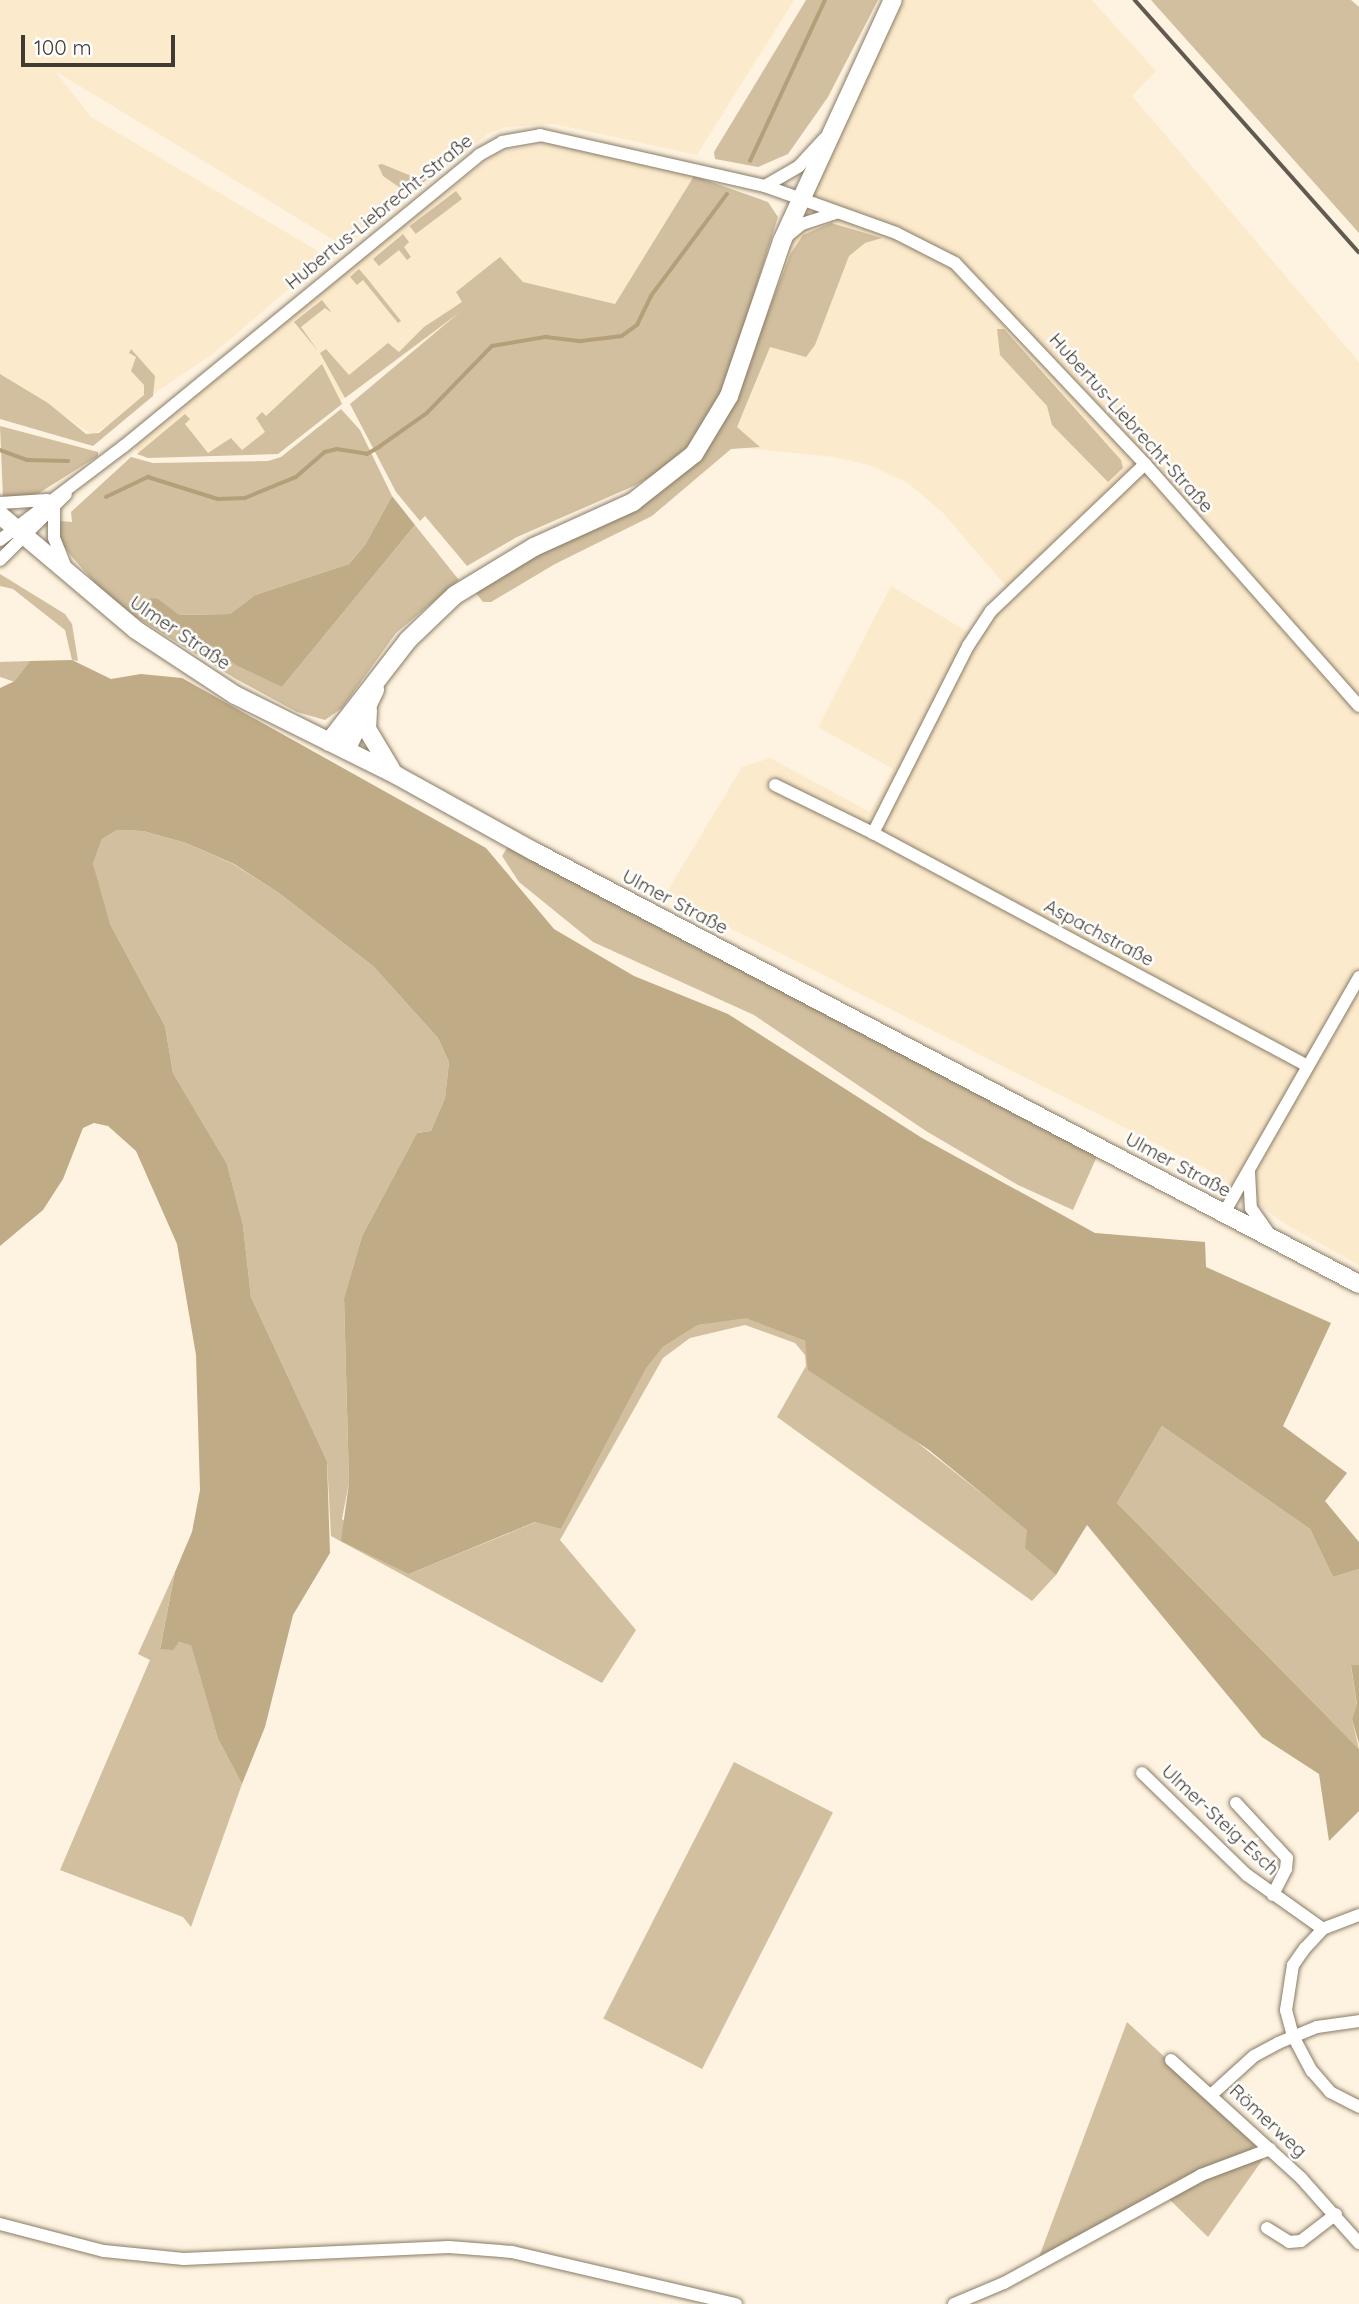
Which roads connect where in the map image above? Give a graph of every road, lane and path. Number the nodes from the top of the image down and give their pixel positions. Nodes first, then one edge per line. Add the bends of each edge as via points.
1 (893, 0) edge
2 (832, 130) junction
3 (765, 186) junction
4 (800, 199) junction
5 (840, 213) junction
6 (782, 241) junction
7 (1144, 464) junction
8 (0, 503) edge
9 (52, 504) junction
10 (0, 515) edge
11 (12, 536) edge
12 (0, 560) edge
13 (71, 578) junction
14 (380, 677) junction
15 (1359, 706) edge
16 (368, 709) junction
17 (337, 746) junction
18 (396, 775) junction
19 (775, 785) dead end
20 (873, 833) junction
21 (1359, 977) edge
22 (1308, 1066) junction
23 (1249, 1167) junction
24 (1224, 1213) junction
25 (1272, 1238) junction
26 (1359, 1284) edge
27 (1142, 1773) dead end
28 (1236, 1803) dead end
29 (1273, 1895) junction
30 (1359, 1915) edge
31 (1323, 1928) junction
32 (1359, 2021) edge
33 (1293, 2036) junction
34 (1171, 2060) dead end
35 (1211, 2095) junction
36 (1359, 2108) edge
37 (1270, 2149) junction
38 (1336, 2214) junction
39 (0, 2224) edge
40 (1267, 2228) dead end
41 (1359, 2243) edge
42 (736, 2304) edge
43 (954, 2304) edge

1 - 2 main road
2 - 3 street via 799,166
2 - 4 main road
3 - 4 street, Hubertus-Liebrecht-Straße
3 - 9 street, Hubertus-Liebrecht-Straße via 579,141 540,135 502,142 479,155
4 - 5 street, Hubertus-Liebrecht-Straße
4 - 6 main road
5 - 6 street via 802,224
5 - 7 street, Hubertus-Liebrecht-Straße via 896,233 956,263
6 - 14 main road via 729,396 694,454 633,502 534,547 455,595 408,640
7 - 15 street, Hubertus-Liebrecht-Straße
7 - 20 street via 991,611 968,646
8 - 9 street
9 - 11 street, Hubertus-Liebrecht-Straße
9 - 13 street via 54,538
10 - 11 main road, Ulmer Straße
11 - 12 street, Hubertus-Liebrecht-Straße
11 - 13 main road, Ulmer Straße
13 - 17 main road, Ulmer Straße via 195,672
14 - 16 main road
14 - 17 main road
16 - 17 main road
16 - 18 main road via 371,738
17 - 18 main road, Ulmer Straße
18 - 24 main road, Ulmer Straße
19 - 20 street, Aspachstraße
20 - 22 street, Aspachstraße
21 - 22 street
22 - 23 street
23 - 24 street
23 - 25 street via 1251,1208
24 - 25 main road, Ulmer Straße
25 - 26 main road, Ulmer Straße
27 - 29 street, Ulmer-Steig-Esch
28 - 29 street, Ulmer-Steig-Esch via 1287,1858
29 - 31 street, Ulmer-Steig-Esch
30 - 31 street
31 - 33 street via 1293,1965 1286,1987
32 - 33 street
33 - 35 street via 1254,2056
33 - 36 street via 1330,2092
34 - 35 street, Römerweg
35 - 37 street, Römerweg
37 - 38 street, Römerweg
37 - 43 street via 1201,2175 1004,2283
38 - 40 street via 1301,2241 1289,2242
38 - 41 street, Römerweg
39 - 42 street via 104,2251 184,2259 449,2247 512,2252

